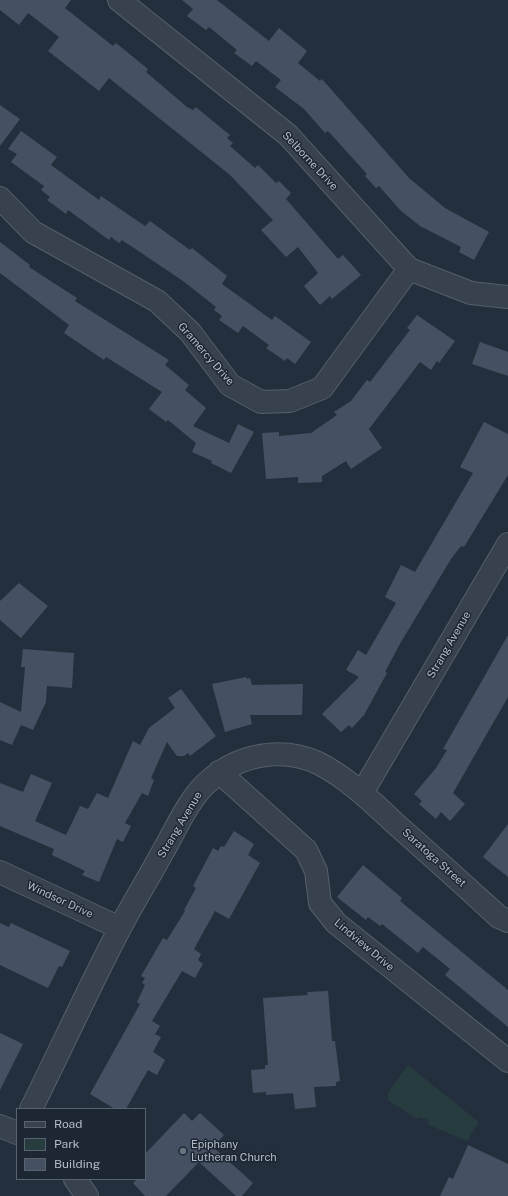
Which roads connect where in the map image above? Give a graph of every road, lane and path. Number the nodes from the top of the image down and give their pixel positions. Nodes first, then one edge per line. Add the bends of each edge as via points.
1 (119, 0) edge
2 (0, 198) edge
3 (409, 269) junction
4 (508, 297) edge
5 (508, 544) edge
6 (219, 772) junction
7 (362, 793) junction
8 (0, 872) edge
9 (508, 921) edge
10 (120, 928) junction
11 (508, 1060) edge
12 (31, 1108) edge
13 (0, 1126) edge
14 (16, 1133) edge
15 (76, 1180) edge
16 (87, 1196) edge

1 - 3 street, Selborne Drive via 288,135
2 - 3 street, Gramercy Drive via 33,232 157,301 190,332 230,385 261,402 290,401 322,388
3 - 4 street, Selborne Drive via 471,292
5 - 7 street, Strang Avenue
6 - 7 street, Strang Avenue via 246,759 284,754 318,763
6 - 10 street, Strang Avenue via 197,794
6 - 11 street, Lindview Drive via 306,850 316,871 320,904 336,923
7 - 9 street, Saratoga Street via 499,917
8 - 10 street, Windsor Drive
10 - 12 street, Strang Avenue
13 - 14 street
15 - 16 street

